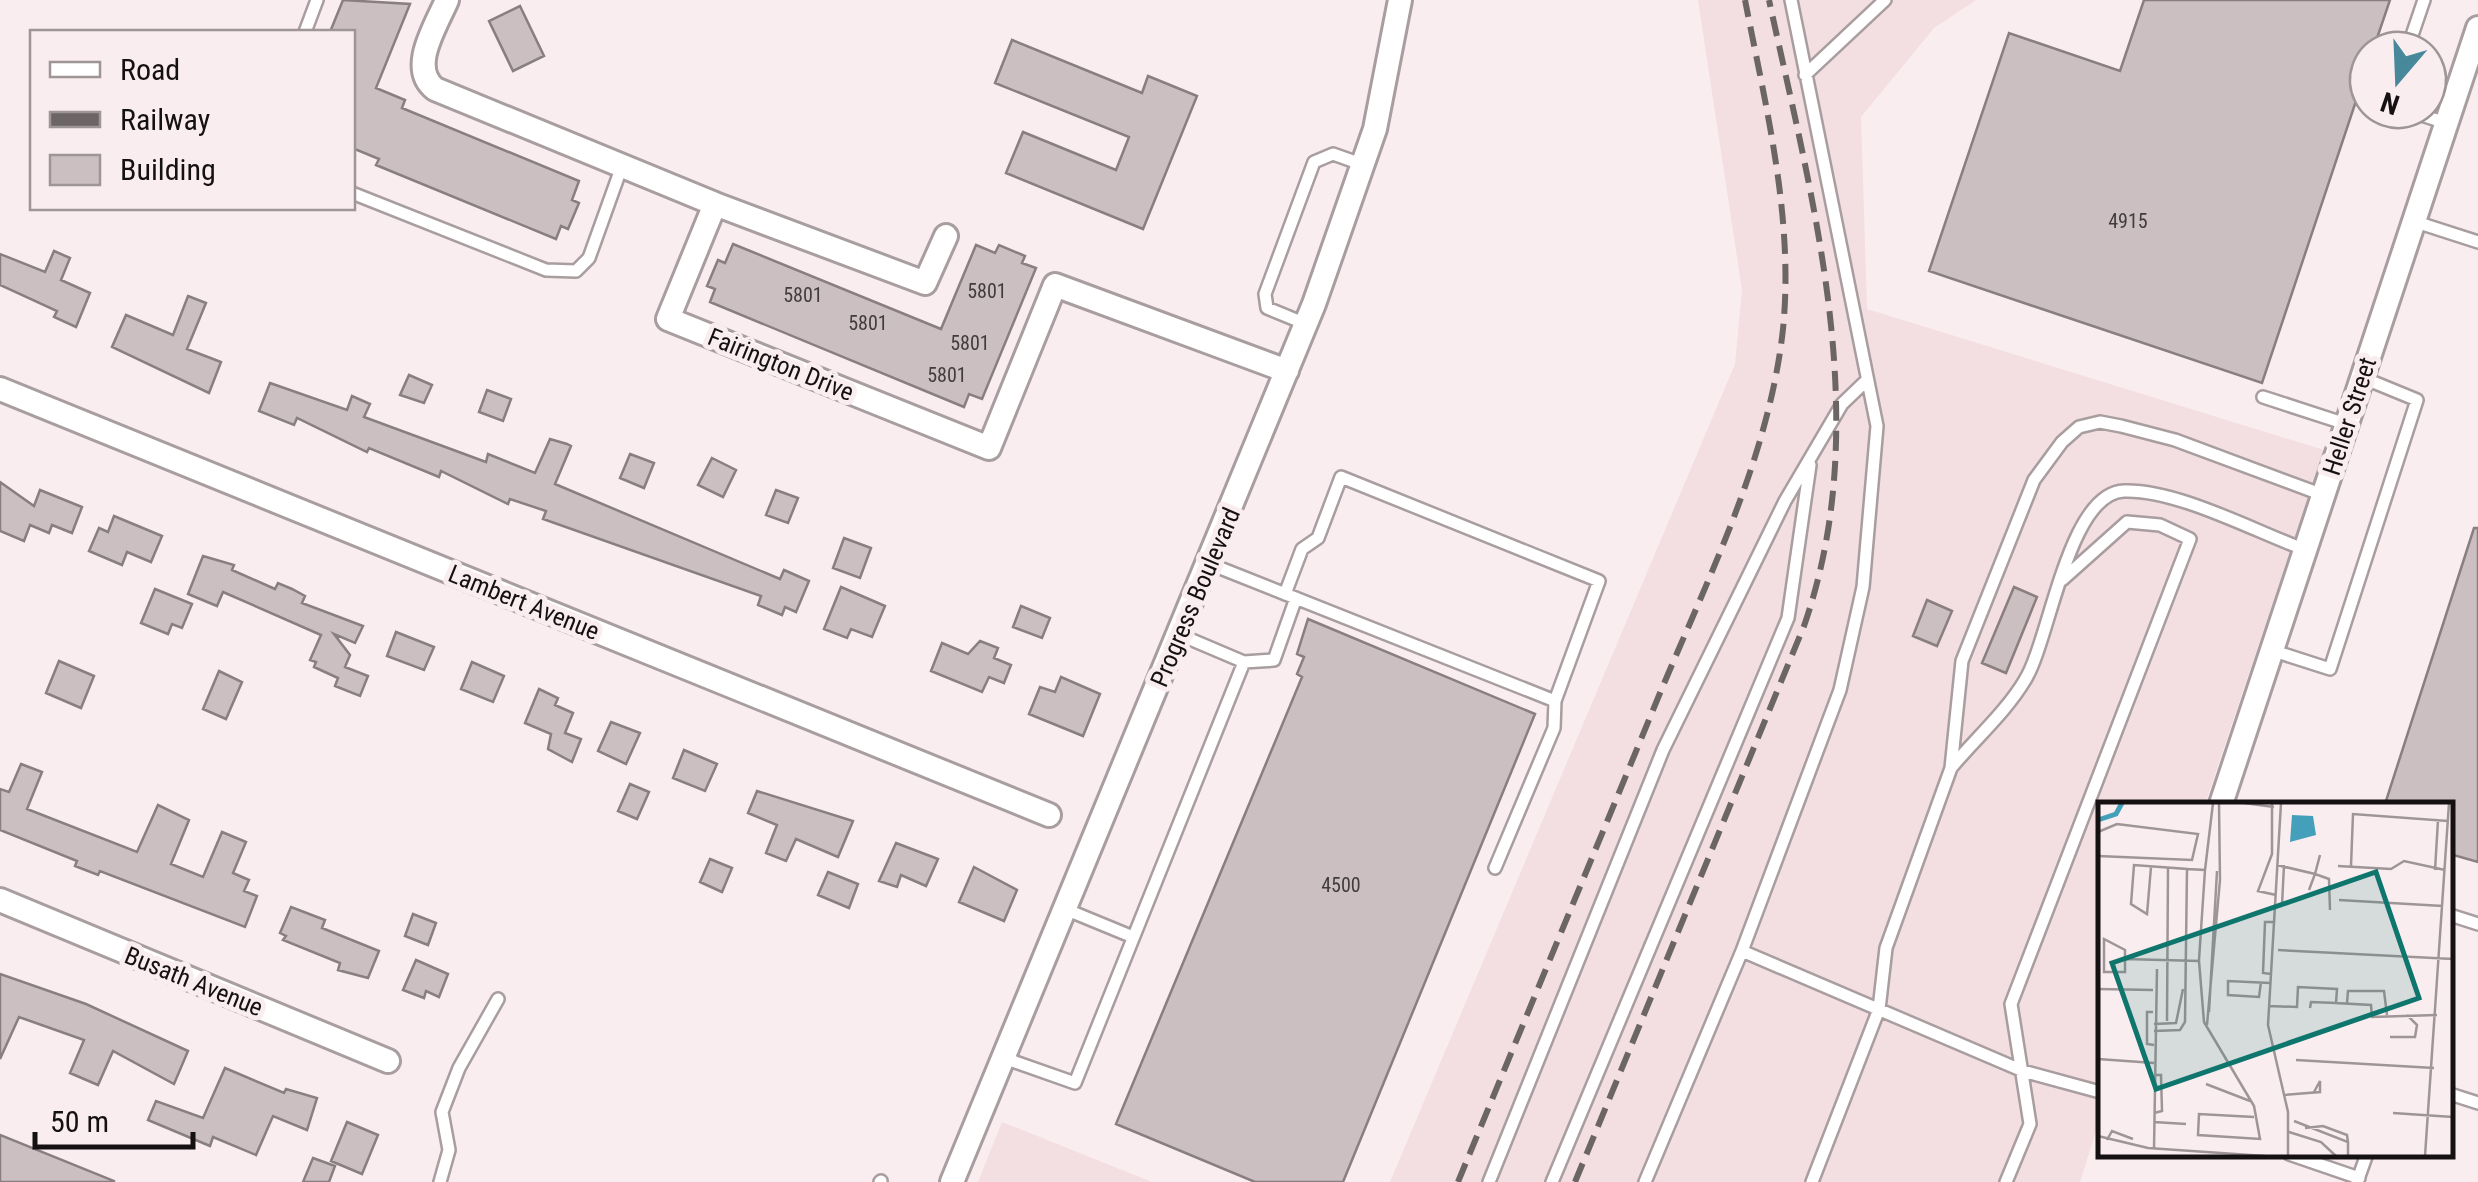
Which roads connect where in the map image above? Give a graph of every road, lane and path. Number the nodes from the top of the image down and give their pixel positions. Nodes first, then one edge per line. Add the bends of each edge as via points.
1 (317, 0) edge
2 (446, 0) edge
3 (1400, 0) edge
4 (1791, 0) edge
5 (1885, 0) edge
6 (2424, 0) edge
7 (2478, 28) edge
8 (306, 30) edge
9 (2414, 30) edge
10 (1806, 76) junction
11 (2448, 117) edge
12 (2444, 130) edge
13 (1364, 165) junction
14 (622, 166) junction
15 (355, 194) edge
16 (715, 204) junction
17 (2412, 221) junction
18 (946, 236) dead end
19 (2478, 242) edge
20 (1306, 324) junction
21 (1287, 371) junction
22 (2361, 377) junction
23 (1866, 380) junction
24 (0, 388) edge
25 (2263, 397) dead end
26 (2346, 424) junction
27 (1811, 457) junction
28 (2323, 495) junction
29 (2306, 550) junction
30 (1210, 564) junction
31 (2062, 580) junction
32 (1291, 596) junction
33 (1178, 634) junction
34 (2274, 651) junction
35 (1244, 662) junction
36 (1554, 700) junction
37 (1951, 768) junction
38 (2222, 802) edge
39 (1048, 815) dead end
40 (1495, 868) dead end
41 (0, 900) edge
42 (1064, 909) junction
43 (2453, 915) edge
44 (2478, 924) edge
45 (1133, 936) junction
46 (1742, 951) junction
47 (498, 999) dead end
48 (1879, 1009) junction
49 (1004, 1058) junction
50 (388, 1061) dead end
51 (2022, 1071) junction
52 (2098, 1091) edge
53 (2453, 1095) edge
54 (2478, 1103) edge
55 (2298, 1157) edge
56 (2358, 1180) edge
57 (440, 1182) edge
58 (952, 1182) edge
59 (1489, 1182) edge
60 (1552, 1182) edge
61 (1644, 1182) edge
62 (1812, 1182) edge
63 (2006, 1182) edge

1 - 8 lane
2 - 14 street via 422,62 428,84
3 - 13 street, Progress Boulevard
4 - 10 lane
5 - 10 lane
6 - 9 lane
7 - 11 street, Heller Street
10 - 23 lane
12 - 17 street, Heller Street
13 - 20 street, Progress Boulevard
13 - 20 lane via 1333,154 1314,162 1264,294 1267,308
14 - 15 lane via 589,258 576,270 546,270
14 - 16 street
16 - 18 street via 925,283
16 - 21 street, Fairington Drive via 668,319 989,448 1055,285
17 - 19 lane
17 - 22 street, Heller Street
20 - 21 street, Progress Boulevard
21 - 30 street, Progress Boulevard
22 - 26 street, Heller Street
22 - 34 lane via 2417,400 2330,669
23 - 27 lane via 1842,404
23 - 46 lane via 1876,426 1863,587 1840,690
24 - 39 street, Lambert Avenue
25 - 26 lane
26 - 28 street, Heller Street
27 - 59 lane via 1663,750
27 - 60 lane via 1788,618
28 - 29 street, Heller Street
28 - 37 lane via 2175,440 2100,422 2080,427 2034,480 1962,661
29 - 31 lane via 2174,500 2122,491 2084,520
29 - 34 street, Heller Street
30 - 32 lane
30 - 33 street, Progress Boulevard
31 - 37 lane via 2026,680
31 - 51 lane via 2127,522 2160,525 2190,538 2011,1004
32 - 35 lane via 1274,660
32 - 36 lane
32 - 36 lane via 1302,548 1318,538 1341,476 1600,581
33 - 35 lane
33 - 42 street, Progress Boulevard
34 - 38 street, Heller Street
35 - 45 lane
36 - 40 lane via 1554,728
37 - 48 lane via 1886,948
41 - 50 street, Busath Avenue
42 - 45 lane
42 - 49 street, Progress Boulevard
43 - 44 lane
45 - 49 lane via 1075,1084
46 - 48 lane
46 - 61 lane
47 - 57 lane via 442,1112 449,1150
48 - 51 lane
48 - 62 lane
49 - 58 street, Progress Boulevard
51 - 52 lane
51 - 63 lane via 2030,1124
53 - 54 lane
55 - 56 lane

